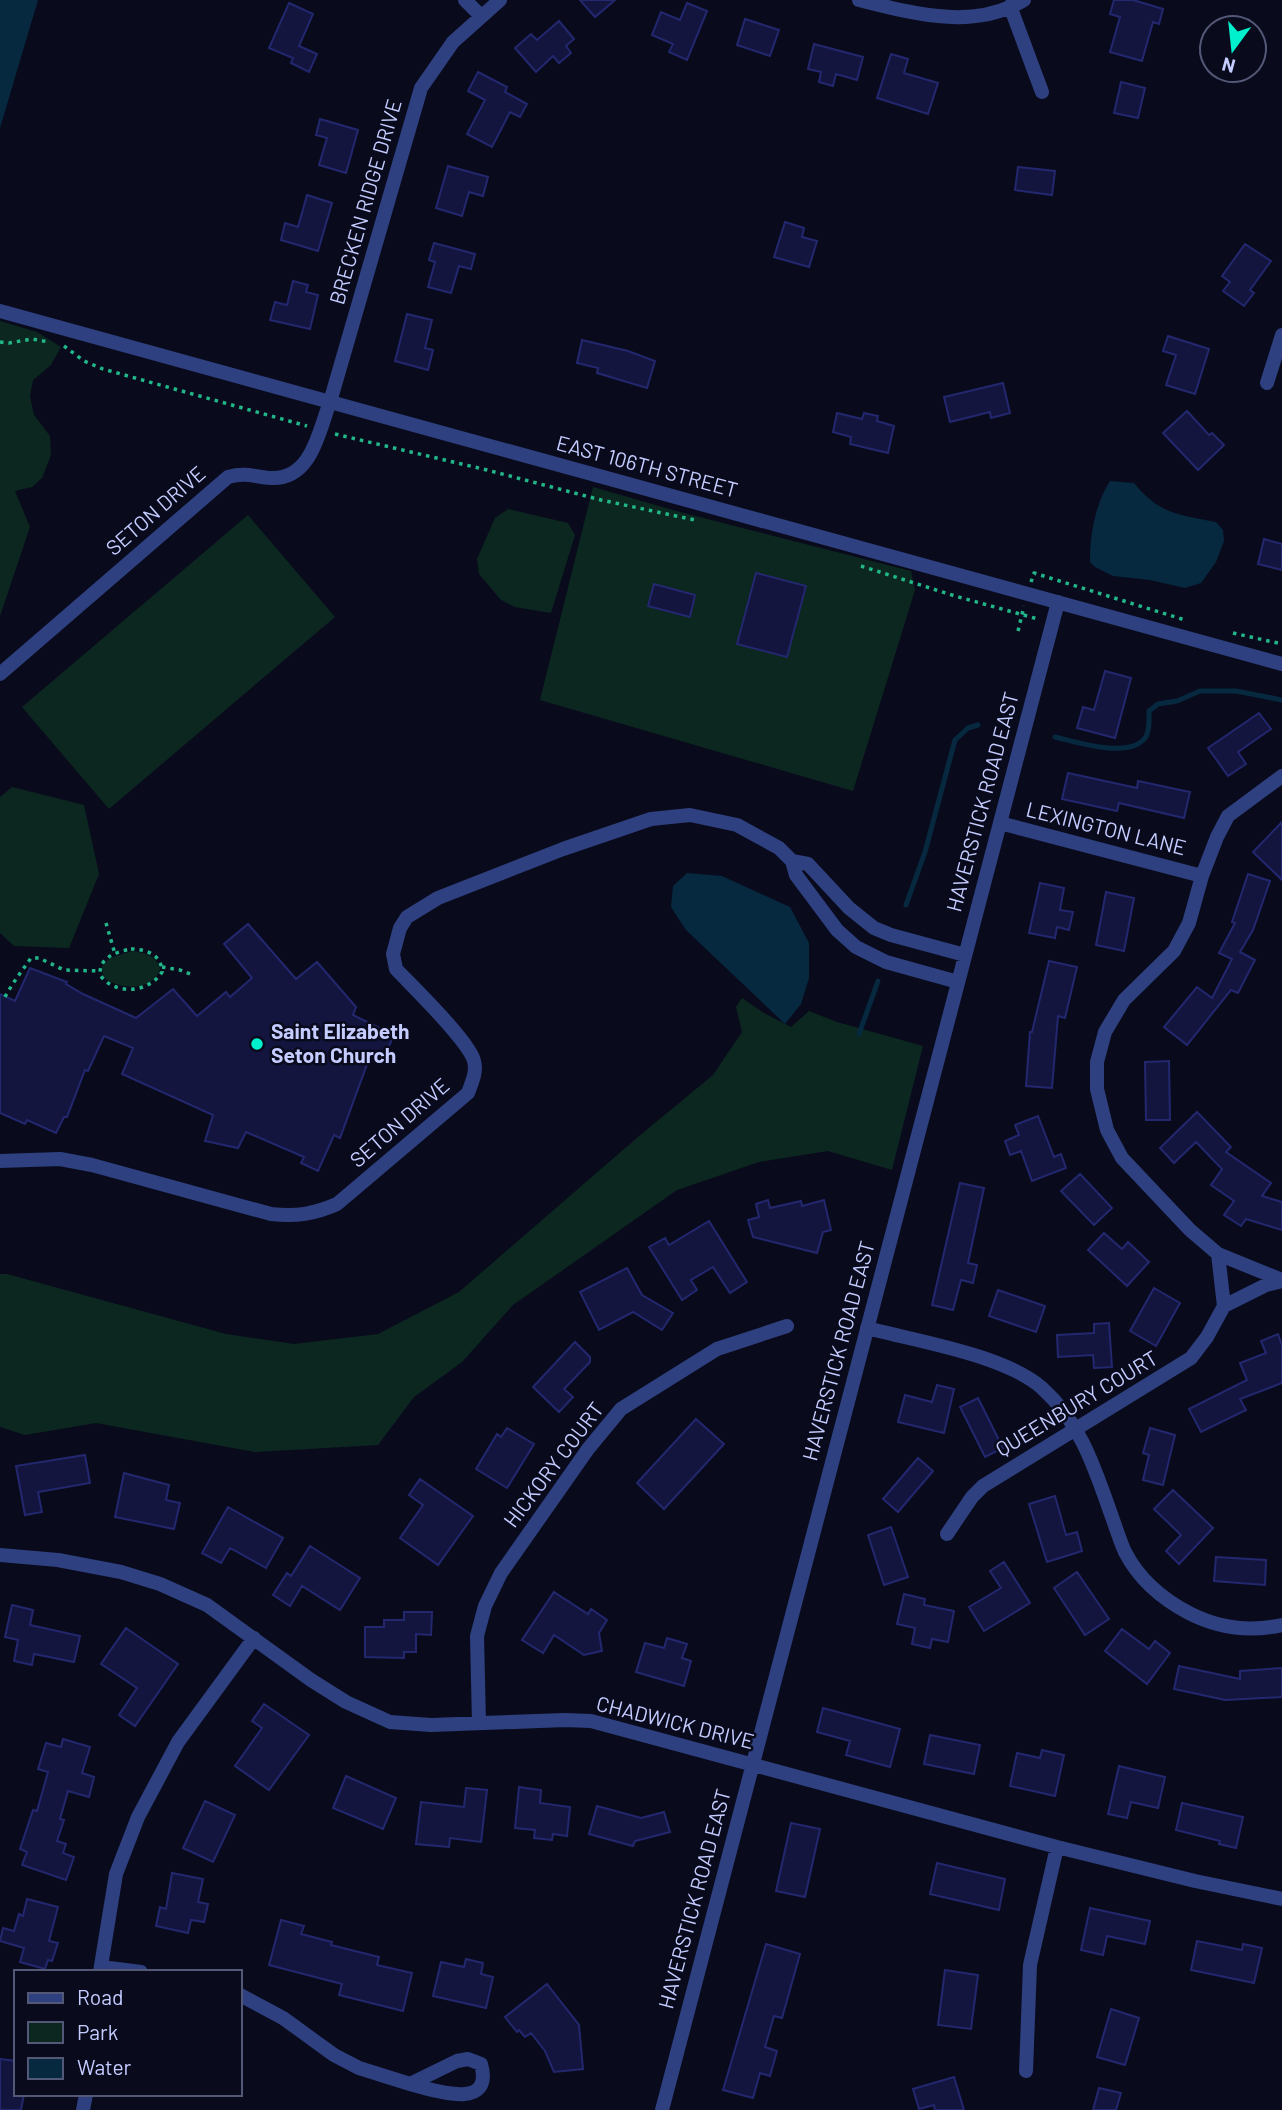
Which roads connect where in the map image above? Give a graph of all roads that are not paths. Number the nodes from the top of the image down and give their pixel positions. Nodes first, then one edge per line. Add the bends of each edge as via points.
1 (465, 0) edge
2 (500, 0) edge
3 (859, 0) edge
4 (1024, 0) edge
5 (1010, 6) junction
6 (481, 16) junction
7 (1042, 92) dead end
8 (0, 311) edge
9 (1282, 335) edge
10 (1267, 383) dead end
11 (330, 402) junction
12 (1058, 602) junction
13 (1282, 664) edge
14 (0, 674) edge
15 (1282, 776) edge
16 (1000, 823) junction
17 (792, 861) junction
18 (1202, 876) junction
19 (965, 955) junction
20 (958, 982) junction
21 (0, 1161) edge
22 (1218, 1254) junction
23 (1282, 1280) edge
24 (1224, 1306) junction
25 (788, 1326) dead end
26 (867, 1328) junction
27 (1077, 1429) junction
28 (947, 1534) dead end
29 (0, 1555) edge
30 (1282, 1625) edge
31 (254, 1639) junction
32 (479, 1723) junction
33 (751, 1765) junction
34 (1057, 1847) junction
35 (1282, 1899) edge
36 (100, 1970) edge
37 (242, 1996) edge
38 (1026, 2071) dead end
39 (410, 2084) junction
40 (662, 2110) edge

1 - 6 street
2 - 6 street, BRECKEN RIDGE DRIVE
3 - 5 street via 943,18 991,13
4 - 5 street
5 - 7 street
6 - 11 street, BRECKEN RIDGE DRIVE via 453,41 421,88
8 - 11 street, EAST 106TH STREET
9 - 10 street
11 - 12 street, EAST 106TH STREET
11 - 14 street, SETON DRIVE via 313,452 298,469 284,477 228,477
12 - 13 street, EAST 106TH STREET
12 - 16 street, HAVERSTICK ROAD EAST
15 - 18 street via 1228,816
16 - 18 street, LEXINGTON LANE
16 - 19 street, HAVERSTICK ROAD EAST
17 - 19 street, SETON DRIVE via 808,864 874,928
17 - 20 street, SETON DRIVE via 804,886 856,947 886,962
17 - 21 street, SETON DRIVE via 737,825 690,815 668,816 505,871 438,898 414,913 394,943 396,969 464,1042 474,1060 475,1074 468,1093 337,1204 314,1214 271,1214 60,1159
18 - 22 street via 1189,923 1174,951 1124,1000 1105,1032 1097,1062 1097,1089 1107,1130 1122,1158
19 - 20 street, HAVERSTICK ROAD EAST
20 - 26 street, HAVERSTICK ROAD EAST
22 - 23 street
22 - 24 street
23 - 24 street
24 - 27 street, QUEENBURY COURT via 1191,1358
25 - 32 street, HICKORY COURT via 717,1349 621,1409 588,1449 501,1573 485,1606 477,1636
26 - 27 street via 999,1363 1022,1374 1048,1394
26 - 33 street, HAVERSTICK ROAD EAST
27 - 28 street, QUEENBURY COURT via 983,1486
27 - 30 street via 1125,1552 1142,1578 1169,1603 1202,1620 1242,1630
29 - 31 street, CHADWICK DRIVE via 58,1560 160,1584 207,1605
31 - 32 street, CHADWICK DRIVE via 346,1702 390,1721
31 - 36 street via 178,1742 138,1817 116,1874
32 - 33 street, CHADWICK DRIVE via 591,1721
33 - 34 street, CHADWICK DRIVE
33 - 40 street, HAVERSTICK ROAD EAST
34 - 35 street, CHADWICK DRIVE
34 - 38 street via 1030,1965
37 - 39 street via 359,2068
39 - 39 street via 471,2098 481,2090 484,2077 481,2064 468,2059

